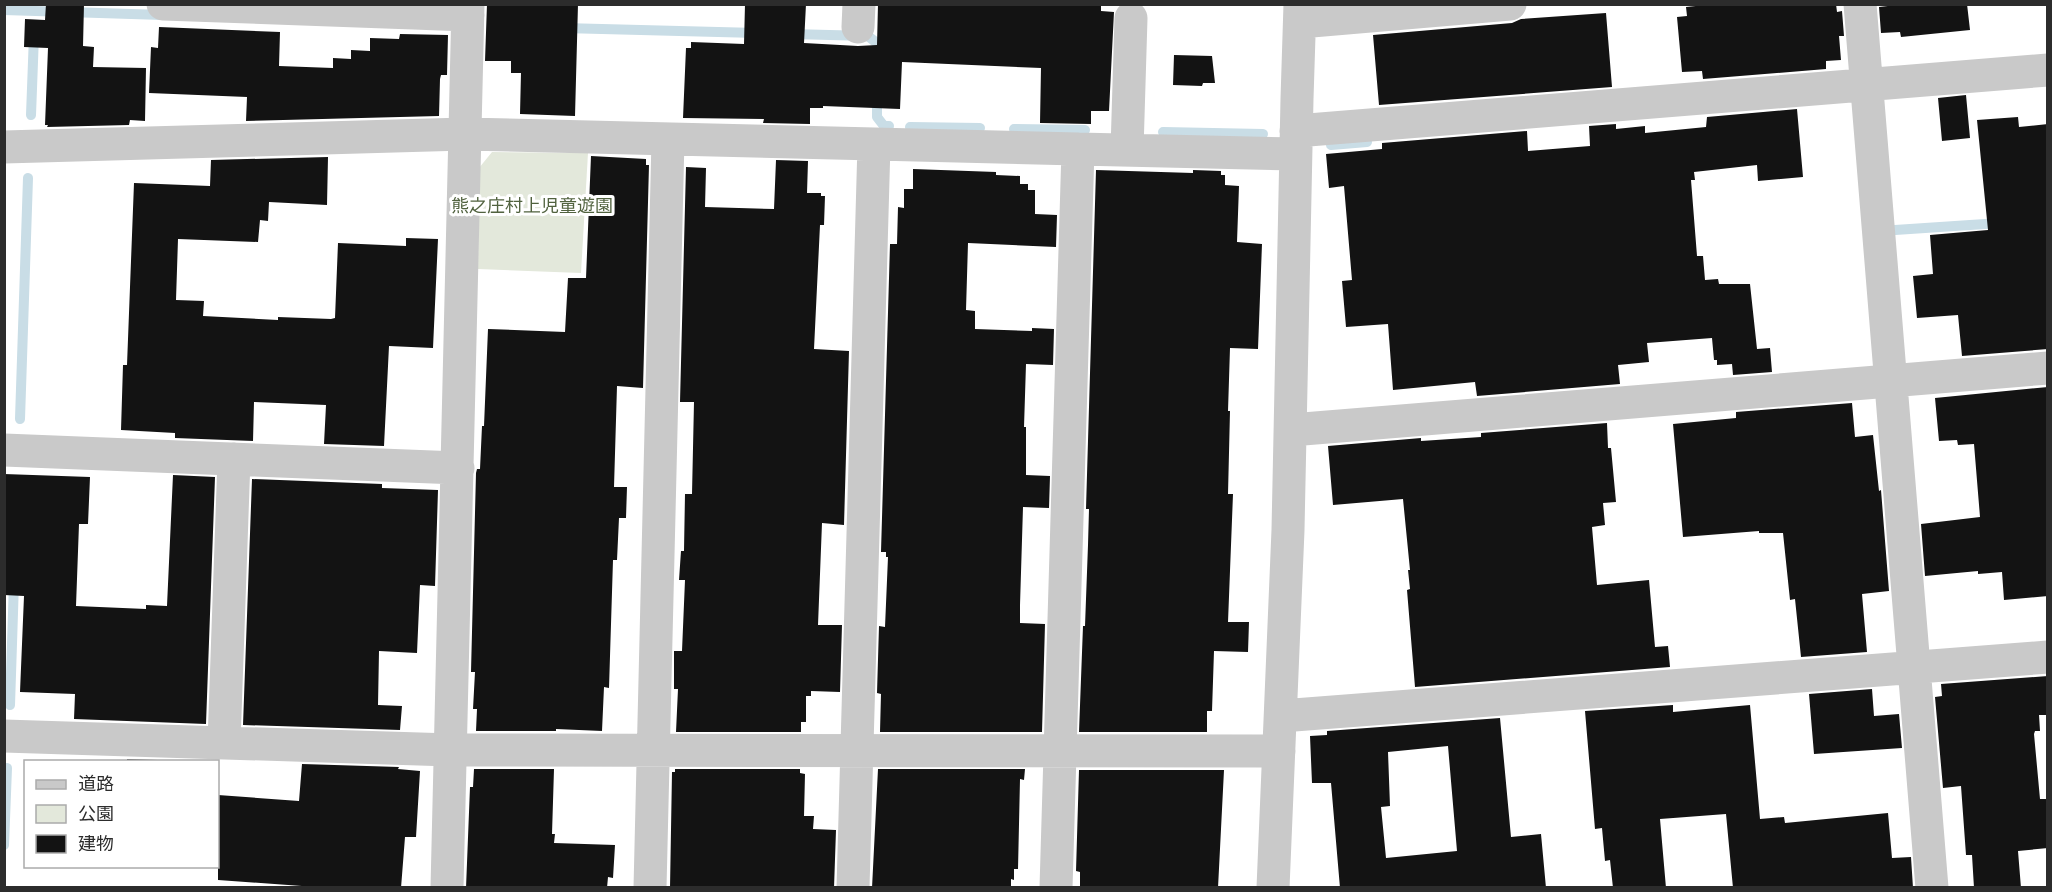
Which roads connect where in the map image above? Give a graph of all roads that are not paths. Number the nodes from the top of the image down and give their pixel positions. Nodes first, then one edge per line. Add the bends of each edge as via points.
1 (163, 4) edge
2 (1510, 4) edge
3 (1860, 4) edge
4 (468, 10) edge
5 (1300, 13) edge
6 (1131, 18) dead end
7 (2048, 70) edge
8 (1868, 85) junction
9 (465, 135) junction
10 (668, 139) junction
11 (1296, 143) junction
12 (874, 144) junction
13 (4, 147) edge
14 (1078, 149) junction
15 (1127, 150) junction
16 (2048, 368) edge
17 (1890, 381) junction
18 (1291, 430) junction
19 (4, 450) edge
20 (234, 459) junction
21 (458, 468) junction
22 (2048, 657) edge
23 (1914, 668) junction
24 (1281, 716) junction
25 (4, 736) edge
26 (224, 743) junction
27 (451, 750) junction
28 (653, 750) junction
29 (857, 750) junction
30 (1060, 750) junction
31 (1279, 751) junction
32 (447, 888) edge
33 (650, 888) edge
34 (853, 888) edge
35 (1056, 888) edge
36 (1273, 888) edge
37 (1932, 888) edge

1 - 4 street
2 - 5 street
3 - 8 street
4 - 9 street
5 - 11 street
6 - 15 street
7 - 8 street
8 - 11 street
8 - 17 street
9 - 10 street
9 - 13 street
9 - 21 street
10 - 12 street
10 - 28 street
11 - 15 street
11 - 18 street
12 - 14 street
12 - 29 street
14 - 15 street
14 - 30 street
16 - 17 street
17 - 18 street
17 - 23 street
18 - 24 street
19 - 20 street
20 - 21 street
20 - 26 street
21 - 27 street
22 - 23 street
23 - 24 street
23 - 37 street
24 - 31 street
25 - 26 street
26 - 27 street
27 - 28 street
27 - 32 street
28 - 29 street
28 - 33 street
29 - 30 street
29 - 34 street
30 - 31 street
30 - 35 street
31 - 36 street

